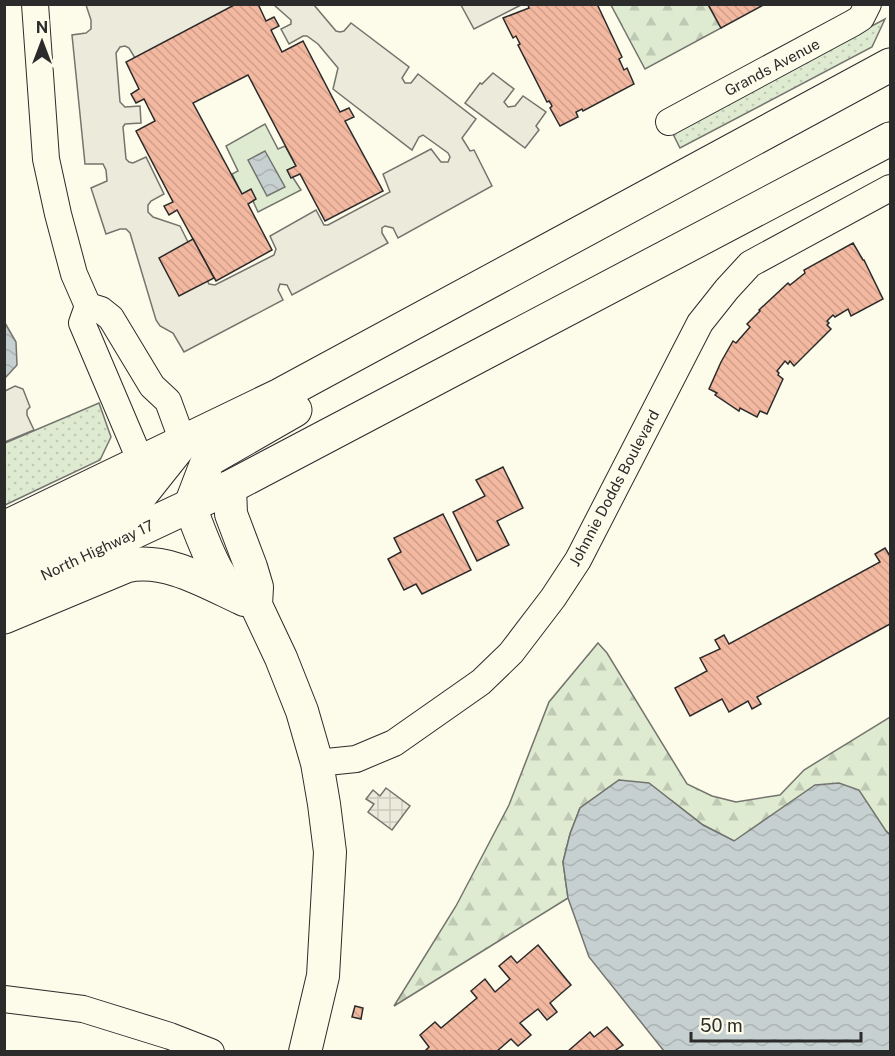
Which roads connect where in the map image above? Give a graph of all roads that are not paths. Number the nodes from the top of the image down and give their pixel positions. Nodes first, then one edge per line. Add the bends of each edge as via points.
1 (35, 4) edge
2 (868, 4) edge
3 (891, 65) edge
4 (669, 122) dead end
5 (891, 139) edge
6 (891, 188) edge
7 (497, 277) junction
8 (88, 306) junction
9 (183, 442) junction
10 (141, 462) junction
11 (230, 487) junction
12 (190, 507) junction
13 (4, 528) edge
14 (4, 560) edge
15 (4, 593) edge
16 (247, 601) junction
17 (4, 617) edge
18 (317, 763) junction
19 (4, 999) edge
20 (211, 1052) edge
21 (305, 1052) edge

1 - 8 street via 46,159 74,274
2 - 4 street, Grands Avenue via 861,18 853,23
3 - 7 highway
5 - 11 highway
6 - 18 street, Johnnie Dodds Boulevard via 750,264 727,289 700,323 578,560 511,653 481,682 394,744 356,759
7 - 9 highway via 280,395
7 - 12 highway via 467,313 208,460
8 - 9 street via 101,309 111,318 152,386 168,401
8 - 10 street via 82,323
9 - 10 highway
9 - 14 highway via 139,497
10 - 13 highway
11 - 12 highway
11 - 16 main road via 231,514 257,587
12 - 15 highway, North Highway 17
12 - 16 main road via 219,575
16 - 17 highway via 190,574 141,562
16 - 18 main road via 281,657
18 - 21 main road via 330,852 323,976
19 - 20 street via 83,1009

